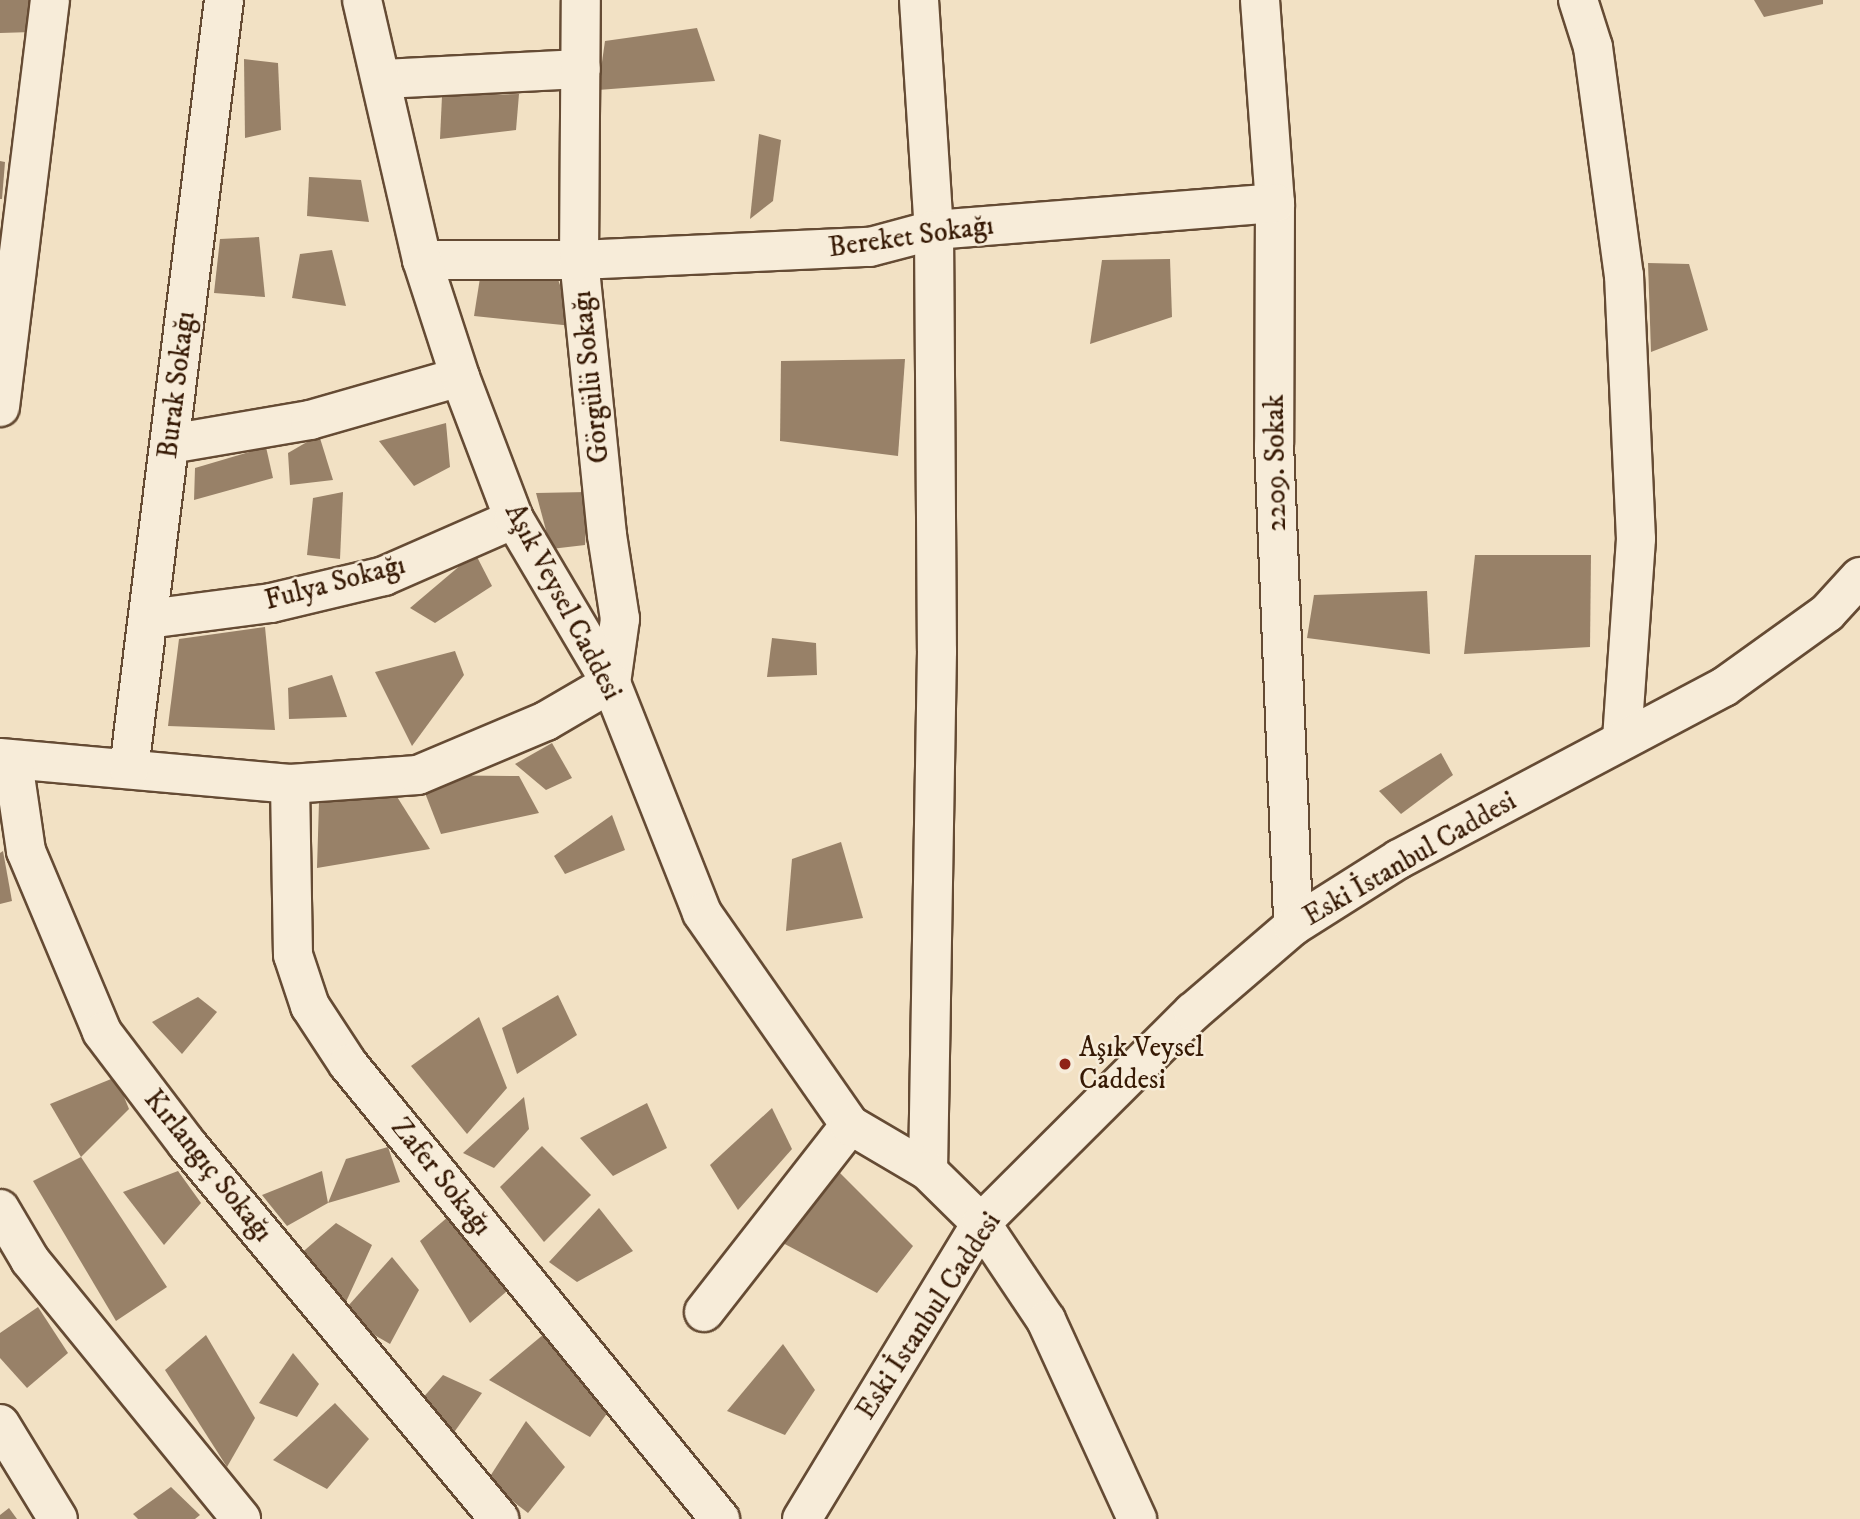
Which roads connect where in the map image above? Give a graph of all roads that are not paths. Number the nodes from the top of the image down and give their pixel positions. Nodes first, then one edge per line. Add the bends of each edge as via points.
1 (50, 0) edge
2 (225, 0) edge
3 (362, 0) edge
4 (582, 0) edge
5 (919, 0) edge
6 (1260, 0) edge
7 (1578, 0) edge
8 (581, 69) junction
9 (383, 79) junction
10 (1275, 203) junction
11 (934, 230) junction
12 (422, 260) junction
13 (579, 260) junction
14 (460, 376) junction
15 (0, 407) edge
16 (170, 444) junction
17 (514, 519) junction
18 (1860, 577) edge
19 (148, 619) junction
20 (611, 683) junction
21 (1622, 740) junction
22 (7, 760) edge
23 (129, 769) junction
24 (290, 784) junction
25 (1293, 926) junction
26 (850, 1125) junction
27 (928, 1171) junction
28 (0, 1209) edge
29 (981, 1223) junction
30 (704, 1312) dead end
31 (0, 1424) edge
32 (58, 1519) edge
33 (241, 1519) edge
34 (499, 1519) edge
35 (720, 1519) edge
36 (802, 1519) edge
37 (1137, 1519) edge

1 - 15 street
2 - 16 street, Burak Sokağı
3 - 9 street, Aşık Veysel Caddesi
4 - 8 street, Görgülü Sokağı
5 - 11 street
6 - 10 street, 2209. Sokak
7 - 21 street via 1593,47 1624,275 1636,539
8 - 9 street
8 - 13 street, Görgülü Sokağı
9 - 12 street, Aşık Veysel Caddesi
10 - 11 street, Bereket Sokağı
10 - 25 street, 2209. Sokak via 1274,444
11 - 13 street, Bereket Sokağı via 870,247
11 - 27 street via 937,651
12 - 13 street, Bereket Sokağı
12 - 14 street, Aşık Veysel Caddesi
13 - 20 street, Görgülü Sokağı via 620,620
14 - 16 street via 310,420
14 - 17 street, Aşık Veysel Caddesi
16 - 19 street, Burak Sokağı
17 - 19 street, Fulya Sokağı via 384,576 271,603
17 - 20 street, Aşık Veysel Caddesi
18 - 21 street, Eski İstanbul Caddesi via 1828,613 1724,687
19 - 23 street, Burak Sokağı
20 - 24 street via 546,721 418,775
20 - 26 street, Aşık Veysel Caddesi via 702,914 809,1073
21 - 25 street, Eski İstanbul Caddesi via 1399,859
22 - 23 street
22 - 34 street, Kırlangıç Sokağı via 26,851 102,1032 187,1144
23 - 24 street
24 - 35 street, Zafer Sokağı via 293,955 310,1006 348,1064
25 - 29 street, Eski İstanbul Caddesi via 1193,1012
26 - 27 street, Aşık Veysel Caddesi
26 - 30 street
27 - 29 street, Aşık Veysel Caddesi
28 - 33 street via 30,1261
29 - 36 street, Eski İstanbul Caddesi
29 - 37 street, Aşık Veysel Caddesi via 1045,1320
31 - 32 street

